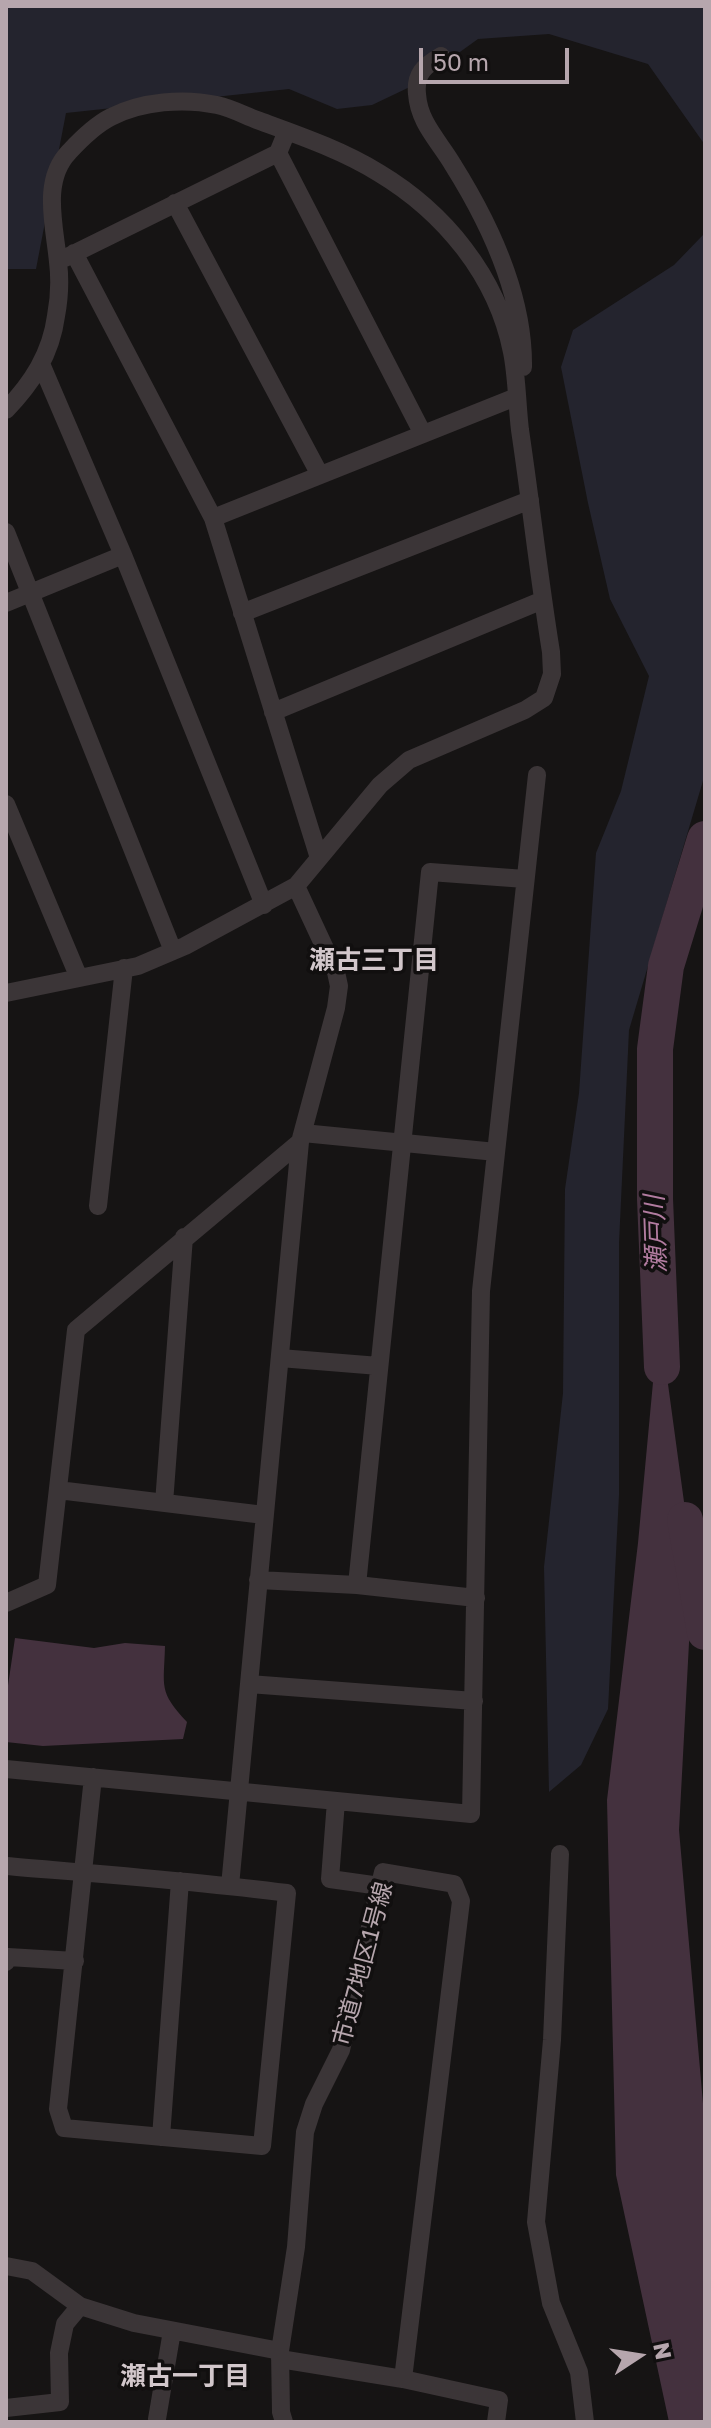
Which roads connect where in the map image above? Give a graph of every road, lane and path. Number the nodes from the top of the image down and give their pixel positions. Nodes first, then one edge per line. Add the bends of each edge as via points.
1 (441, 56) dead end
2 (287, 131) junction
3 (278, 153) junction
4 (175, 203) junction
5 (66, 258) junction
6 (42, 366) junction
7 (516, 397) junction
8 (6, 410) edge
9 (423, 434) junction
10 (320, 475) junction
11 (530, 500) junction
12 (213, 518) junction
13 (6, 532) edge
14 (123, 555) junction
15 (30, 593) junction
16 (543, 600) junction
17 (6, 603) edge
18 (242, 613) junction
19 (273, 712) junction
20 (537, 775) dead end
21 (6, 804) edge
22 (319, 858) junction
23 (525, 879) junction
24 (296, 886) junction
25 (264, 905) junction
26 (173, 951) junction
27 (124, 968) junction
28 (79, 978) junction
29 (6, 993) edge
30 (301, 1138) junction
31 (401, 1143) junction
32 (496, 1152) junction
33 (98, 1206) dead end
34 (184, 1237) junction
35 (280, 1358) junction
36 (379, 1366) junction
37 (58, 1490) junction
38 (164, 1503) junction
39 (264, 1515) junction
40 (258, 1580) junction
41 (357, 1585) junction
42 (476, 1598) junction
43 (6, 1603) edge
44 (249, 1684) junction
45 (474, 1701) junction
46 (6, 1769) edge
47 (93, 1777) junction
48 (239, 1792) junction
49 (336, 1801) junction
50 (560, 1854) dead end
51 (6, 1866) edge
52 (84, 1873) junction
53 (180, 1881) junction
54 (230, 1886) junction
55 (380, 1886) junction
56 (75, 1961) junction
57 (6, 1962) edge
58 (161, 2137) junction
59 (6, 2266) edge
60 (80, 2306) junction
61 (172, 2331) junction
62 (280, 2355) junction
63 (403, 2379) junction
64 (6, 2408) edge
65 (157, 2419) dead end
66 (284, 2422) edge
67 (496, 2422) edge
68 (585, 2422) edge

1 - 7 street via 417,76 417,96 423,121 482,215 507,276 523,339
2 - 3 street
2 - 5 street via 218,105 178,101 111,117 65,156 51,190 54,245
2 - 7 street via 378,172 454,235 486,279 502,317 513,353
3 - 4 street
3 - 9 street
4 - 5 street
4 - 10 street
5 - 6 street
5 - 12 street
6 - 8 street
6 - 14 street
7 - 9 street
7 - 11 street
9 - 10 street
10 - 12 street
11 - 16 street
11 - 18 street
12 - 18 street
13 - 15 street
14 - 15 street
14 - 25 street
15 - 17 street
15 - 26 street
16 - 19 street
16 - 22 street via 552,674 544,698 409,760 380,785
18 - 19 street
19 - 22 street
20 - 23 street
21 - 28 street
22 - 24 street
23 - 31 street via 430,872
23 - 32 street
24 - 25 street
24 - 30 street via 339,986
25 - 26 street
26 - 27 street
27 - 28 street
27 - 33 street
28 - 29 street
30 - 31 street
30 - 34 street
30 - 35 street
31 - 32 street
31 - 36 street
32 - 42 street via 481,1291
34 - 37 street via 76,1330
34 - 38 street
35 - 36 street
35 - 39 street
36 - 41 street
37 - 38 street
37 - 43 street via 47,1585
38 - 39 street
39 - 40 street
40 - 41 street
40 - 44 street
41 - 42 street
42 - 45 street
44 - 45 street
44 - 48 street
45 - 49 street via 471,1814
46 - 47 street
47 - 48 street
47 - 52 street
48 - 49 street
48 - 54 street
49 - 55 street via 330,1879
50 - 68 street via 552,2040 536,2222 551,2303 579,2372
51 - 52 street
52 - 53 street
52 - 56 street
53 - 54 street
53 - 58 street
54 - 58 street via 287,1893 262,2146
55 - 62 street, 市道7地区1号線 via 341,2050 305,2132
55 - 63 street, 市道7地区1号線 via 383,1872 454,1884 461,1901
56 - 57 street via 8,1957
56 - 58 street via 58,2109 64,2128
59 - 60 street via 32,2271
60 - 61 street
60 - 64 street via 65,2324 59,2353 60,2402
61 - 62 street
61 - 65 street
62 - 63 street
62 - 66 street, 市道7地区1号線
63 - 67 street via 499,2400

